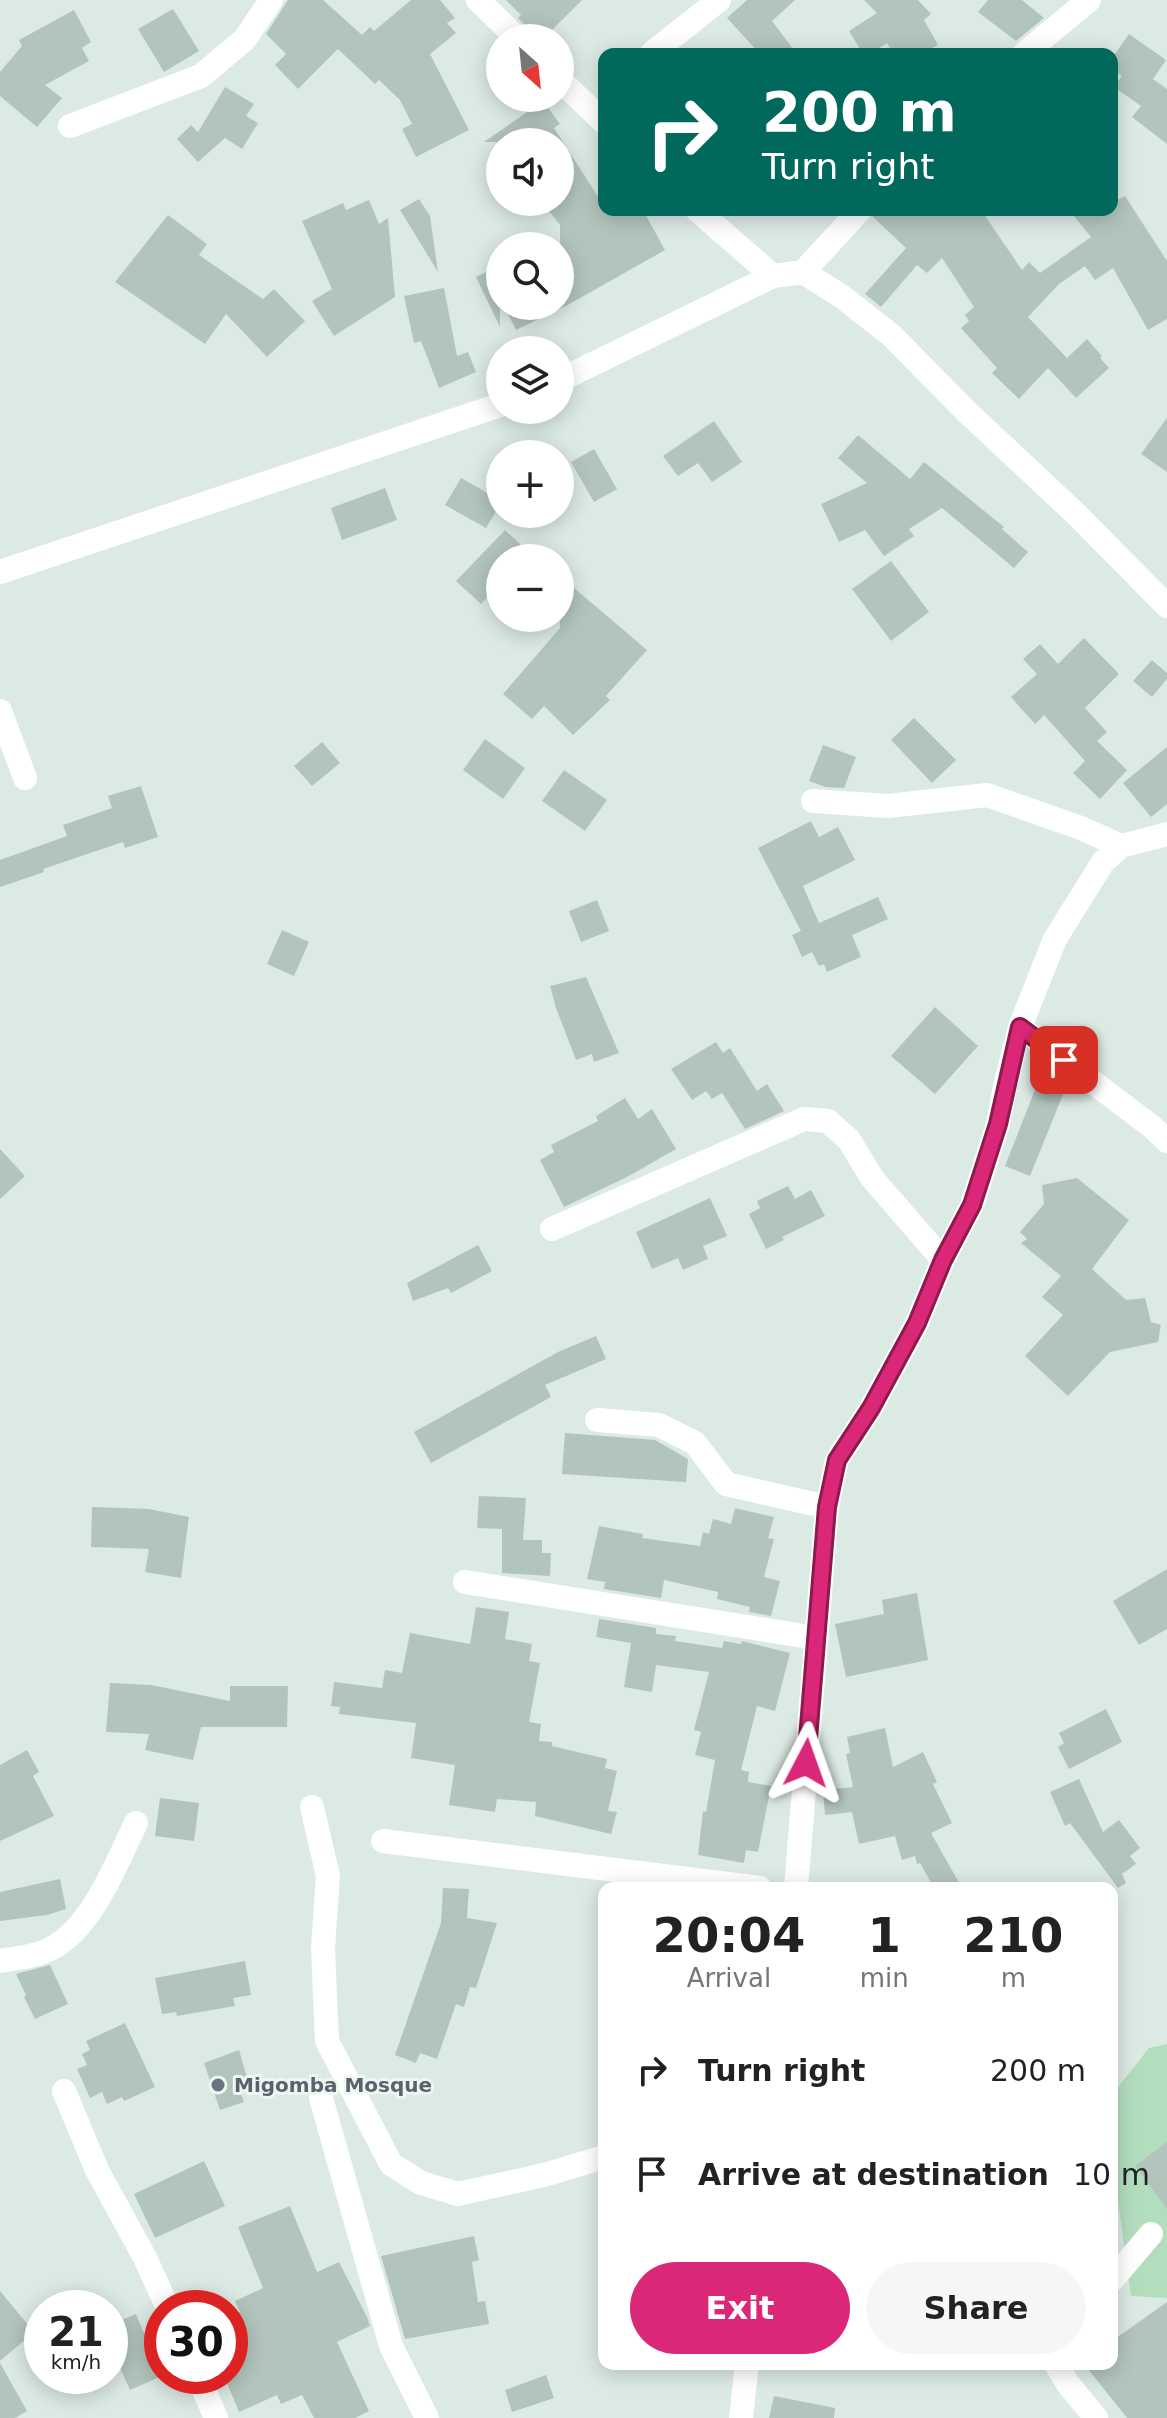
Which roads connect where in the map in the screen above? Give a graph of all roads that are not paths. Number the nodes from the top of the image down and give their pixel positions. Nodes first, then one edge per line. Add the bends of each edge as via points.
1 (271, 0) edge
2 (478, 0) edge
3 (719, 0) edge
4 (1089, 0) edge
5 (503, 24) edge
6 (659, 48) edge
7 (1031, 48) edge
8 (574, 90) edge
9 (598, 107) edge
10 (70, 126) dead end
11 (704, 216) edge
12 (854, 216) edge
13 (803, 272) junction
14 (773, 276) junction
15 (574, 373) edge
16 (486, 410) edge
17 (0, 572) edge
18 (1167, 606) edge
19 (0, 711) edge
20 (25, 778) dead end
21 (813, 801) dead end
22 (1167, 834) edge
23 (1121, 846) junction
24 (1020, 1027) junction
25 (1167, 1141) edge
26 (552, 1229) dead end
27 (943, 1260) junction
28 (597, 1420) dead end
29 (827, 1507) junction
30 (465, 1582) dead end
31 (816, 1638) junction
32 (312, 1807) dead end
33 (136, 1823) dead end
34 (383, 1841) dead end
35 (712, 1882) edge
36 (796, 1882) edge
37 (0, 1961) edge
38 (64, 2091) dead end
39 (321, 2098) dead end
40 (598, 2159) edge
41 (1151, 2234) dead end
42 (1118, 2273) edge
43 (160, 2290) edge
44 (746, 2370) edge
45 (1060, 2370) edge
46 (206, 2394) edge
47 (216, 2418) edge
48 (427, 2418) edge
49 (741, 2418) edge
50 (1096, 2418) edge

1 - 10 street via 245,39 201,76
2 - 5 street
3 - 6 street
4 - 7 street
8 - 9 street
11 - 14 street
12 - 13 street
13 - 14 street
13 - 18 street via 891,335
14 - 15 street
16 - 17 street
19 - 20 street
21 - 23 street via 888,806 987,795
22 - 23 street
23 - 24 street via 1103,862 1055,939
24 - 25 street
24 - 27 street via 984,1173
26 - 27 street via 804,1119 828,1121 849,1140 872,1178
27 - 29 street via 917,1323 837,1460
28 - 29 street via 659,1425 695,1443 726,1484
29 - 31 street
30 - 31 street
31 - 36 street
32 - 40 street via 328,1876 323,1948 327,2041 391,2164 421,2183 458,2194
33 - 37 street via 93,1906 71,1935 53,1948
34 - 35 street
38 - 43 street via 97,2170
39 - 48 street via 391,2346
41 - 42 street
44 - 49 street
45 - 50 street
46 - 47 street

